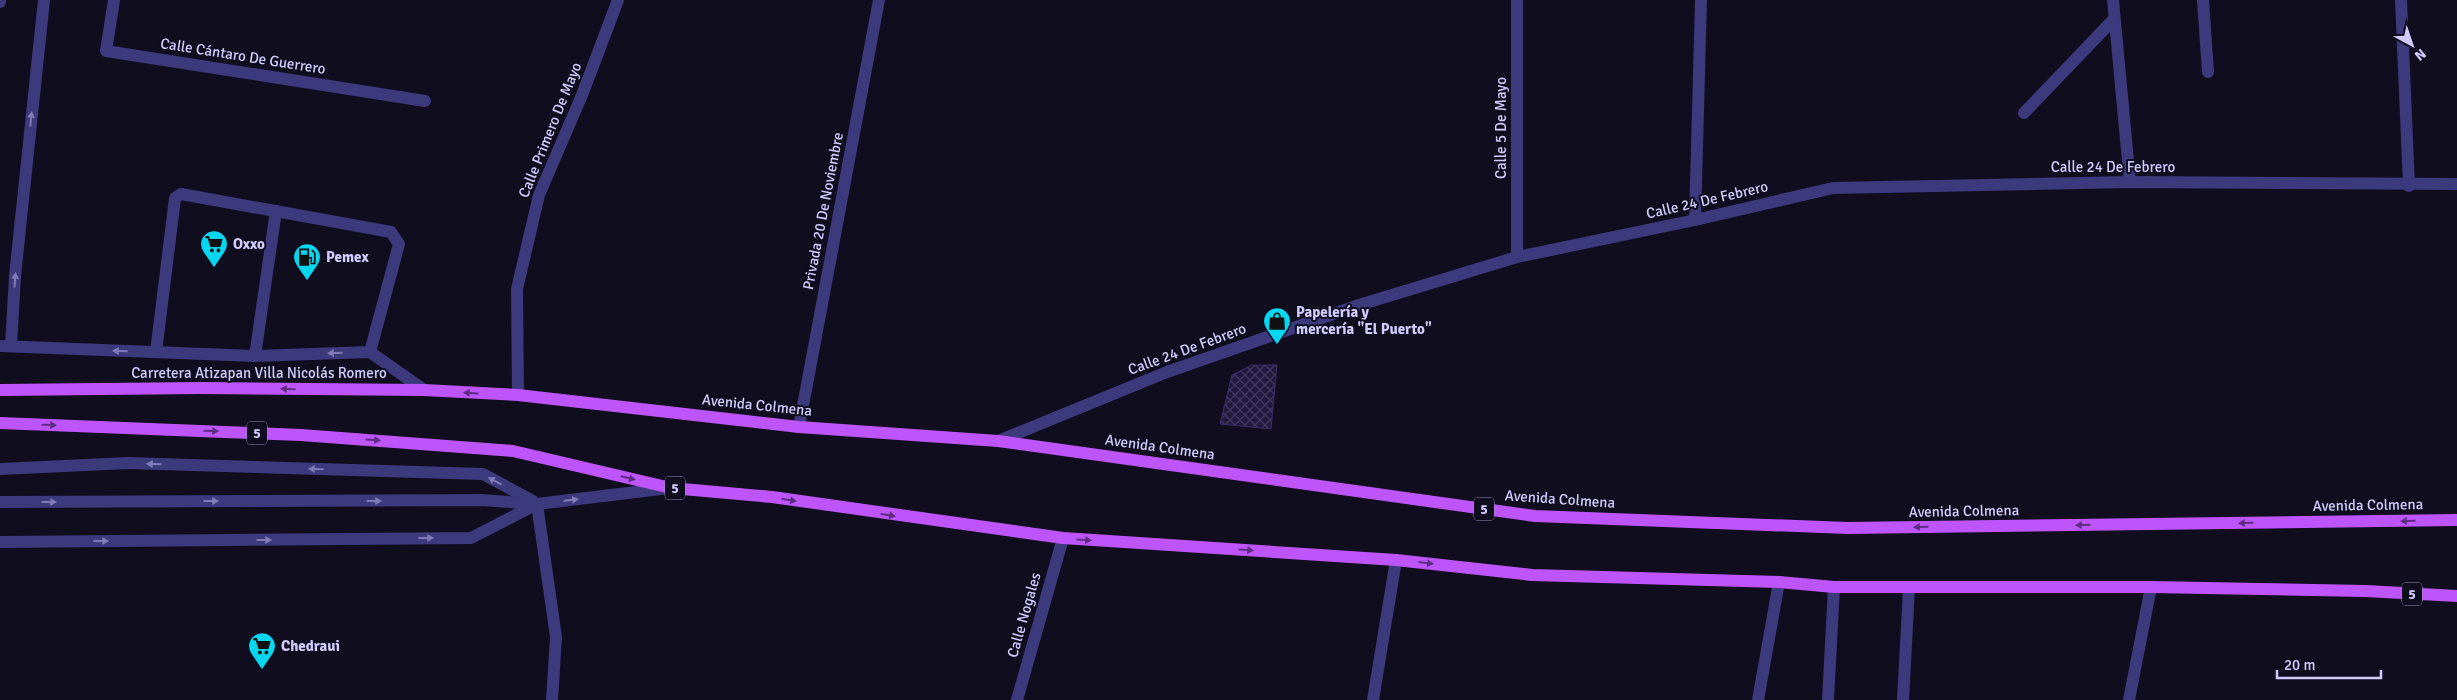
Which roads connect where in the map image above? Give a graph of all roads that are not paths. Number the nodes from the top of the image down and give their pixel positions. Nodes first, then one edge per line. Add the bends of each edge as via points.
1 (44, 0) edge
2 (114, 0) edge
3 (618, 0) edge
4 (879, 0) edge
5 (1517, 0) edge
6 (1701, 0) edge
7 (2113, 0) edge
8 (2203, 0) edge
9 (2401, 0) edge
10 (2114, 19) junction
11 (2208, 72) dead end
12 (425, 101) dead end
13 (2024, 113) dead end
14 (2130, 182) junction
15 (2457, 184) edge
16 (2409, 186) junction
17 (276, 211) junction
18 (1695, 220) junction
19 (1517, 257) junction
20 (0, 309) edge
21 (13, 311) junction
22 (6, 346) edge
23 (156, 352) junction
24 (370, 352) junction
25 (255, 356) junction
26 (0, 390) edge
27 (424, 390) junction
28 (518, 395) junction
29 (0, 423) edge
30 (800, 427) junction
31 (998, 441) junction
32 (0, 469) edge
33 (671, 488) junction
34 (0, 502) edge
35 (538, 504) junction
36 (2457, 520) edge
37 (1063, 538) junction
38 (0, 542) edge
39 (1396, 560) junction
40 (1779, 582) junction
41 (1834, 587) junction
42 (2151, 587) junction
43 (1909, 588) junction
44 (2457, 596) edge
45 (552, 700) edge
46 (1017, 700) edge
47 (1373, 700) edge
48 (1758, 700) edge
49 (1828, 700) edge
50 (1903, 700) edge
51 (2128, 700) edge

21 -> 1 street
2 - 12 street, Calle Cántaro De Guerrero via 106,51
3 - 28 street, Calle Primero De Mayo via 539,195 517,289
4 - 30 street, Privada 20 De Noviembre
5 - 19 street, Calle 5 De Mayo
6 - 18 street
7 - 10 street
8 - 11 street
9 - 16 street
10 - 13 street
10 - 14 street
14 - 16 street, Calle 24 De Febrero
14 - 18 street, Calle 24 De Febrero via 1833,188
15 - 16 street, Calle 24 De Febrero
17 - 23 street via 181,194 175,198
17 - 24 street via 391,232 399,244
17 - 25 street
18 - 19 street, Calle 24 De Febrero
19 - 31 street, Calle 24 De Febrero via 1358,305 1167,372
20 - 21 street
21 - 22 street
23 -> 22 street
23 - 25 street
24 -> 25 street
24 - 27 street
27 -> 26 main road, Carretera Atizapan Villa Nicolás Romero / 5
28 -> 27 main road, Carretera Atizapan Villa Nicolás Romero / 5
28 - 30 main road, Avenida Colmena / 5
29 -> 33 main road, 5 via 301,435 513,451
30 - 31 main road, Avenida Colmena / 5
36 -> 31 main road, Avenida Colmena / 5 via 1848,528 1535,516
35 -> 32 street via 483,474 128,463
35 -> 33 street
33 -> 37 main road, 5 via 772,498
34 -> 35 street via 481,500
38 -> 35 street via 471,538
35 - 45 street via 556,637
37 -> 39 main road, 5
37 - 46 street, Calle Nogales
39 -> 40 main road, 5 via 1532,575
39 - 47 street
40 - 41 main road, 5
40 - 48 street
41 - 43 main road, 5
41 - 49 street
42 - 43 main road, 5
42 - 44 main road, 5
42 - 51 street
43 - 50 street

